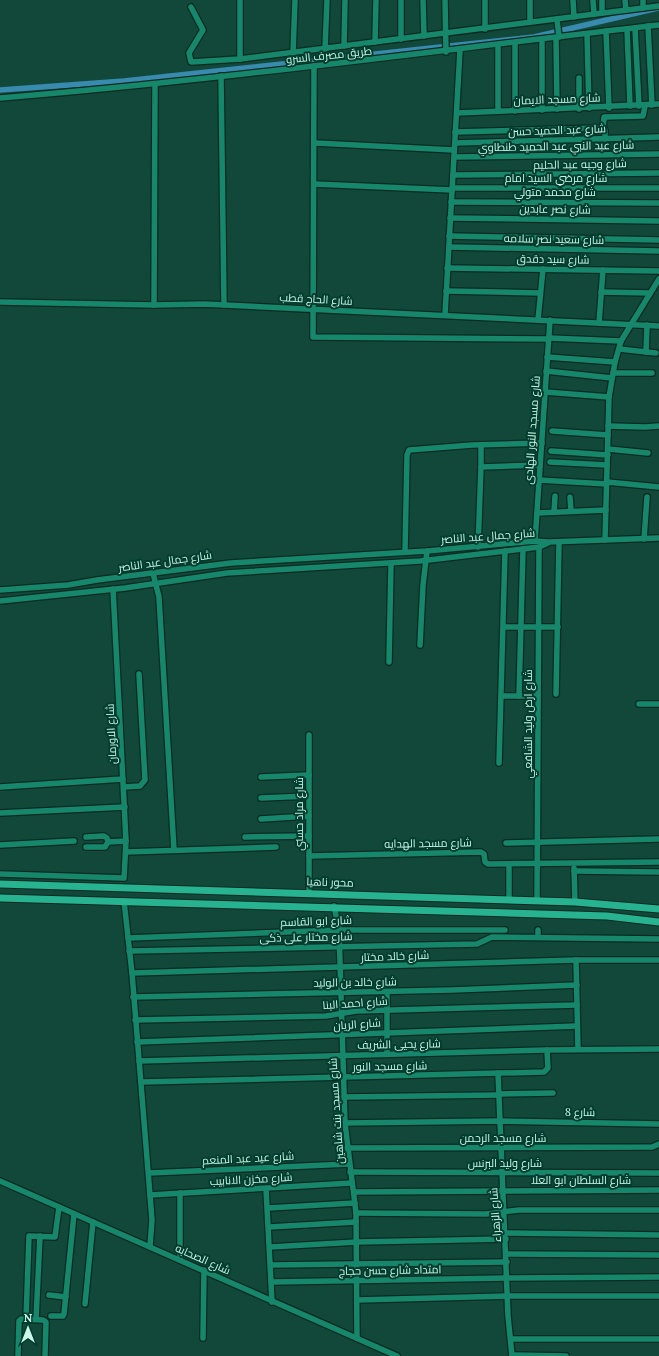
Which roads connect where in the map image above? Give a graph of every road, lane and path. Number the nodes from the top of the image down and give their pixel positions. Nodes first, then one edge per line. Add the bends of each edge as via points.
1 (240, 0) edge
2 (295, 0) edge
3 (326, 0) edge
4 (345, 0) edge
5 (376, 0) edge
6 (401, 0) edge
7 (423, 0) edge
8 (445, 0) edge
9 (485, 0) edge
10 (530, 0) edge
11 (573, 0) edge
12 (593, 0) edge
13 (602, 0) edge
14 (625, 0) edge
15 (643, 0) edge
16 (659, 6) edge
17 (190, 7) dead end
18 (643, 8) junction
19 (626, 10) junction
20 (602, 13) junction
21 (594, 14) junction
22 (574, 17) junction
23 (557, 19) junction
24 (530, 22) junction
25 (659, 25) edge
26 (648, 26) junction
27 (635, 28) junction
28 (485, 29) junction
29 (626, 29) junction
30 (606, 32) junction
31 (446, 34) junction
32 (587, 34) junction
33 (424, 36) junction
34 (557, 38) junction
35 (400, 39) junction
36 (542, 40) junction
37 (375, 42) junction
38 (515, 43) junction
39 (498, 45) junction
40 (344, 46) junction
41 (325, 49) junction
42 (460, 50) junction
43 (446, 52) junction
44 (293, 53) junction
45 (240, 59) junction
46 (314, 66) junction
47 (221, 76) junction
48 (579, 78) dead end
49 (155, 84) junction
50 (0, 98) edge
51 (659, 104) edge
52 (652, 105) junction
53 (630, 106) junction
54 (642, 106) junction
55 (589, 108) junction
56 (609, 108) junction
57 (557, 109) junction
58 (579, 109) junction
59 (542, 110) junction
60 (498, 111) junction
61 (515, 111) junction
62 (456, 113) junction
63 (604, 129) junction
64 (455, 132) junction
65 (659, 137) edge
66 (605, 139) junction
67 (315, 143) junction
68 (455, 147) junction
69 (659, 154) edge
70 (454, 157) junction
71 (659, 173) edge
72 (453, 175) junction
73 (314, 184) junction
74 (659, 188) edge
75 (452, 189) junction
76 (451, 202) junction
77 (659, 203) edge
78 (450, 218) junction
79 (659, 220) edge
80 (449, 236) junction
81 (659, 240) edge
82 (449, 247) junction
83 (659, 251) edge
84 (448, 268) junction
85 (543, 269) junction
86 (603, 270) junction
87 (659, 271) edge
88 (659, 279) edge
89 (446, 291) junction
90 (601, 292) junction
91 (540, 293) junction
92 (650, 293) junction
93 (0, 302) edge
94 (154, 305) junction
95 (224, 305) junction
96 (312, 309) junction
97 (445, 315) junction
98 (538, 320) junction
99 (550, 320) junction
100 (599, 323) junction
101 (631, 324) junction
102 (647, 325) junction
103 (659, 326) edge
104 (549, 338) junction
105 (621, 341) junction
106 (619, 349) junction
107 (646, 352) junction
108 (656, 353) dead end
109 (547, 357) junction
110 (615, 362) junction
111 (546, 371) junction
112 (652, 373) dead end
113 (613, 376) junction
114 (545, 392) junction
115 (609, 397) junction
116 (608, 426) junction
117 (659, 426) edge
118 (552, 431) dead end
119 (608, 435) junction
120 (542, 443) junction
121 (481, 445) junction
122 (551, 451) dead end
123 (608, 452) junction
124 (648, 453) dead end
125 (550, 462) dead end
126 (540, 465) junction
127 (607, 465) junction
128 (481, 467) junction
129 (539, 480) junction
130 (607, 483) junction
131 (659, 487) edge
132 (554, 496) dead end
133 (570, 497) dead end
134 (647, 497) dead end
135 (606, 510) junction
136 (570, 511) junction
137 (554, 512) junction
138 (537, 513) junction
139 (659, 538) edge
140 (644, 539) junction
141 (605, 540) junction
142 (535, 541) junction
143 (548, 542) junction
144 (559, 542) junction
145 (478, 547) junction
146 (539, 547) junction
147 (523, 549) junction
148 (427, 551) junction
149 (505, 551) junction
150 (406, 552) junction
151 (426, 560) junction
152 (391, 564) junction
153 (153, 573) junction
154 (156, 582) junction
155 (113, 589) junction
156 (0, 590) edge
157 (0, 601) edge
158 (504, 627) junction
159 (521, 627) junction
160 (539, 627) junction
161 (558, 627) junction
162 (420, 645) dead end
163 (389, 662) dead end
164 (139, 674) dead end
165 (556, 694) dead end
166 (502, 696) junction
167 (519, 696) junction
168 (538, 696) junction
169 (639, 704) dead end
170 (659, 704) edge
171 (308, 735) dead end
172 (499, 763) dead end
173 (308, 775) junction
174 (261, 777) dead end
175 (123, 779) junction
176 (0, 787) edge
177 (124, 787) junction
178 (308, 796) junction
179 (261, 798) dead end
180 (125, 806) junction
181 (0, 813) edge
182 (308, 816) junction
183 (261, 819) dead end
184 (308, 836) junction
185 (86, 837) dead end
186 (245, 837) dead end
187 (659, 839) edge
188 (74, 841) dead end
189 (126, 841) junction
190 (108, 842) junction
191 (537, 842) junction
192 (506, 843) dead end
193 (0, 845) edge
194 (86, 847) dead end
195 (276, 847) dead end
196 (174, 850) junction
197 (126, 852) junction
198 (309, 856) junction
199 (659, 862) edge
200 (538, 863) junction
201 (574, 863) junction
202 (509, 864) junction
203 (574, 871) junction
204 (659, 872) edge
205 (0, 874) edge
206 (0, 884) edge
207 (156, 889) junction
208 (309, 893) junction
209 (0, 898) edge
210 (509, 899) junction
211 (124, 901) junction
212 (538, 901) junction
213 (156, 902) junction
214 (575, 902) junction
215 (334, 906) junction
216 (659, 910) edge
217 (659, 922) edge
218 (339, 930) junction
219 (505, 930) dead end
220 (538, 930) dead end
221 (538, 936) junction
222 (128, 938) junction
223 (659, 939) edge
224 (338, 947) junction
225 (130, 951) junction
226 (576, 960) junction
227 (659, 960) edge
228 (339, 968) junction
229 (132, 973) junction
230 (577, 986) junction
231 (387, 992) junction
232 (340, 993) junction
233 (133, 997) junction
234 (577, 1005) junction
235 (387, 1011) junction
236 (341, 1014) junction
237 (135, 1020) junction
238 (577, 1026) junction
239 (387, 1032) junction
240 (342, 1036) junction
241 (137, 1042) junction
242 (578, 1049) junction
243 (659, 1049) edge
244 (547, 1050) junction
245 (388, 1054) junction
246 (343, 1055) junction
247 (139, 1062) junction
248 (498, 1073) junction
249 (344, 1077) junction
250 (141, 1082) junction
251 (553, 1094) dead end
252 (499, 1095) junction
253 (344, 1097) junction
254 (500, 1121) junction
255 (345, 1123) junction
256 (659, 1124) edge
257 (659, 1144) edge
258 (347, 1148) junction
259 (501, 1148) junction
260 (349, 1164) junction
261 (350, 1172) junction
262 (148, 1173) junction
263 (502, 1173) junction
264 (659, 1173) edge
265 (0, 1181) edge
266 (352, 1183) junction
267 (266, 1189) junction
268 (503, 1190) junction
269 (659, 1190) edge
270 (354, 1192) junction
271 (150, 1194) junction
272 (180, 1194) junction
273 (355, 1203) junction
274 (59, 1207) junction
275 (268, 1208) junction
276 (659, 1210) edge
277 (504, 1211) junction
278 (356, 1213) junction
279 (74, 1214) junction
280 (93, 1222) junction
281 (356, 1222) junction
282 (269, 1227) junction
283 (659, 1235) edge
284 (40, 1236) junction
285 (506, 1236) junction
286 (357, 1242) junction
287 (150, 1246) junction
288 (270, 1246) junction
289 (507, 1254) junction
290 (659, 1255) edge
291 (180, 1259) junction
292 (507, 1262) junction
293 (357, 1263) junction
294 (271, 1265) junction
295 (204, 1270) junction
296 (659, 1277) edge
297 (508, 1278) junction
298 (357, 1281) junction
299 (272, 1282) junction
300 (49, 1295) dead end
301 (508, 1296) junction
302 (659, 1296) edge
303 (66, 1297) junction
304 (356, 1300) junction
305 (272, 1302) junction
306 (85, 1304) dead end
307 (51, 1316) dead end
308 (26, 1319) junction
309 (36, 1319) junction
310 (203, 1338) dead end
311 (357, 1338) junction
312 (511, 1339) junction
313 (659, 1339) edge
314 (512, 1355) edge
315 (18, 1356) edge
316 (45, 1356) edge
317 (397, 1356) edge
318 (566, 1356) edge

1 - 45 street
2 - 44 street
3 - 41 street
4 - 40 street
5 - 37 street
6 - 35 street
7 - 33 street
8 - 31 street
9 - 28 street
10 - 24 street
11 - 22 street
12 - 21 street
13 - 20 street
14 - 19 street
15 - 18 street
16 - 18 street, طريق مصرف السرو
17 - 45 street, طريق مصرف السرو via 203,30 189,53 191,62
18 - 19 street, طريق مصرف السرو
19 - 20 street, طريق مصرف السرو
20 - 21 street, طريق مصرف السرو
21 - 22 street, طريق مصرف السرو
22 - 23 street, طريق مصرف السرو
23 - 24 street, طريق مصرف السرو
23 - 34 street
24 - 28 street, طريق مصرف السرو
25 - 26 street, طريق مصرف السرو
26 - 27 street, طريق مصرف السرو
26 - 52 street
27 - 29 street, طريق مصرف السرو
27 - 54 street
28 - 31 street, طريق مصرف السرو
29 - 30 street, طريق مصرف السرو
29 - 53 street
30 - 32 street, طريق مصرف السرو
30 - 56 street
31 - 33 street, طريق مصرف السرو
31 - 43 street
32 - 34 street, طريق مصرف السرو
32 - 55 street
33 - 35 street, طريق مصرف السرو
34 - 36 street, طريق مصرف السرو
34 - 57 street
35 - 37 street, طريق مصرف السرو
36 - 38 street, طريق مصرف السرو
36 - 59 street
37 - 40 street, طريق مصرف السرو
38 - 39 street, طريق مصرف السرو
38 - 61 street
39 - 42 street, طريق مصرف السرو
39 - 60 street
40 - 41 street, طريق مصرف السرو
41 - 44 street, طريق مصرف السرو
42 - 43 street, طريق مصرف السرو
42 - 62 street
43 - 46 street, طريق مصرف السرو
44 - 45 street, طريق مصرف السرو
46 - 47 street, طريق مصرف السرو
46 - 67 street
47 - 49 street, طريق مصرف السرو
47 - 95 street
48 - 58 street
49 - 50 street, طريق مصرف السرو
49 - 94 street
51 - 52 street, شارع مسجد الايمان
52 - 54 street, شارع مسجد الايمان
53 - 54 street, شارع مسجد الايمان
53 - 56 street, شارع مسجد الايمان
54 - 63 street via 643,116 604,117
55 - 56 street, شارع مسجد الايمان
55 - 58 street, شارع مسجد الايمان
57 - 58 street, شارع مسجد الايمان
57 - 59 street, شارع مسجد الايمان
59 - 61 street, شارع مسجد الايمان
60 - 61 street, شارع مسجد الايمان
60 - 62 street, شارع مسجد الايمان
62 - 64 street
63 - 64 street
63 - 66 street
64 - 68 street
65 - 66 street, شارع عبد الحميد حسن
66 - 68 street, شارع عبد الحميد حسن
67 - 68 street, شارع عبد الحميد حسن
67 - 73 street
68 - 70 street
69 - 70 street, شارع عبد النبي عبد الحميد طنطاوي
70 - 72 street
71 - 72 street, شارع وجيه عبد الحليم
72 - 75 street
73 - 75 street, شارع مرضي السيد امام
73 - 96 street
74 - 75 street, شارع مرضي السيد امام
75 - 76 street
76 - 77 street, شارع محمد متولي
76 - 78 street
78 - 79 street, شارع نصر عابدين
78 - 80 street
80 - 81 street
80 - 82 street
82 - 83 street, شارع سعيد نصر سلامه
82 - 84 street
84 - 85 street, شارع سيد دقدق
84 - 89 street
85 - 86 street, شارع سيد دقدق
85 - 91 street
86 - 87 street, شارع سيد دقدق
86 - 90 street
88 - 92 street
89 - 91 street
89 - 97 street
90 - 92 street
90 - 100 street
91 - 98 street
92 - 101 street
93 - 94 street, شارع الحاج قطب
94 - 95 street, شارع الحاج قطب
95 - 96 street, شارع الحاج قطب
96 - 97 street, شارع الحاج قطب
96 - 104 street via 312,334 318,339
97 - 98 street, شارع الحاج قطب
98 - 99 street, شارع الحاج قطب
99 - 100 street, شارع الحاج قطب
99 - 104 street, شارع مسجد النور الهادى
100 - 101 street, شارع الحاج قطب
101 - 102 street, شارع الحاج قطب
101 - 105 street
102 - 103 street, شارع الحاج قطب
102 - 107 street
104 - 105 street
104 - 109 street, شارع مسجد النور الهادى
105 - 106 street
106 - 107 street
106 - 110 street
107 - 108 street
109 - 110 street
109 - 111 street, شارع مسجد النور الهادى
110 - 113 street
111 - 113 street
111 - 114 street, شارع مسجد النور الهادى
112 - 113 street
113 - 115 street
114 - 115 street
114 - 120 street, شارع مسجد النور الهادى
115 - 116 street
116 - 117 street
116 - 119 street
118 - 119 street
119 - 123 street
120 - 121 street
120 - 126 street, شارع مسجد النور الهادى
121 - 128 street
121 - 150 street via 409,450
122 - 123 street
123 - 124 street
123 - 127 street
125 - 127 street
126 - 128 street
126 - 129 street, شارع مسجد النور الهادى
127 - 130 street
128 - 145 street
129 - 130 street
129 - 138 street, شارع مسجد النور الهادى
130 - 131 street
130 - 135 street
132 - 137 street
133 - 136 street
134 - 140 street
135 - 136 street
135 - 141 street
136 - 137 street
137 - 138 street
138 - 142 street, شارع مسجد النور الهادى
139 - 140 street
140 - 141 street
141 - 144 street
142 - 143 street, شارع جمال عبد الناصر
142 - 145 street, شارع جمال عبد الناصر
143 - 144 street
143 - 146 street, شارع جمال عبد الناصر
144 - 161 street
145 - 148 street, شارع جمال عبد الناصر
146 - 147 street, شارع جمال عبد الناصر
146 - 160 street, شارع ارض وليد الشافعي
147 - 149 street, شارع جمال عبد الناصر
147 - 159 street
148 - 150 street, شارع جمال عبد الناصر
148 - 151 street
149 - 151 street, شارع جمال عبد الناصر
149 - 158 street
150 - 153 street, شارع جمال عبد الناصر via 231,563
151 - 152 street, شارع جمال عبد الناصر
151 - 162 street
152 - 154 street, شارع جمال عبد الناصر via 227,573
152 - 163 street
153 - 154 street
153 - 156 street, شارع جمال عبد الناصر via 68,585
154 - 155 street, شارع جمال عبد الناصر
154 - 196 street
155 - 157 street, شارع جمال عبد الناصر
155 - 175 street, شارع الاورمان
158 - 159 street
158 - 166 street
159 - 160 street
159 - 167 street
160 - 161 street
160 - 168 street, شارع ارض وليد الشافعي
161 - 165 street
164 - 177 street via 145,780 140,786
166 - 167 street
166 - 172 street
167 - 168 street
168 - 191 street, شارع ارض وليد الشافعي
169 - 170 street
171 - 173 street, شارع مراد حسني
173 - 174 street
173 - 178 street, شارع مراد حسني
175 - 176 street
175 - 177 street, شارع الاورمان
177 - 180 street, شارع الاورمان
178 - 179 street
178 - 182 street, شارع مراد حسني
180 - 181 street
180 - 189 street, شارع الاورمان
182 - 183 street
182 - 184 street, شارع مراد حسني
184 - 186 street
184 - 198 street, شارع مراد حسني
185 - 190 street via 104,836
187 - 191 street
188 - 193 street
189 - 190 street
189 - 197 street, شارع الاورمان
190 - 194 street via 105,846
191 - 192 street
191 - 200 street, شارع ارض وليد الشافعي
195 - 196 street
196 - 197 street
197 - 205 street, شارع الاورمان via 124,878
198 - 202 street, شارع مسجد الهدايه via 481,852 487,864
198 - 208 street, شارع مراد حسني
199 - 201 street, شارع مسجد الهدايه
200 - 201 street, شارع مسجد الهدايه
200 - 202 street, شارع مسجد الهدايه
200 - 212 street, شارع ارض وليد الشافعي
201 - 203 street
202 - 210 street
203 - 204 street
203 - 214 street
206 - 207 main road, محور ناهيا
207 - 208 main road, محور ناهيا
207 - 213 main road
208 - 210 main road, محور ناهيا
209 - 211 main road
210 - 212 main road, محور ناهيا
211 - 213 main road
211 - 222 street
212 - 214 main road, محور ناهيا
213 - 215 main road
214 - 216 main road, محور ناهيا
215 - 217 main road via 607,916
215 - 218 street, شارع مسجد بنت شاهين
218 - 219 street, شارع ابو القاسم
218 - 222 street, شارع ابو القاسم
218 - 224 street, شارع مسجد بنت شاهين
220 - 221 street
221 - 223 street
221 - 224 street, شارع مختار على ذكى via 492,937 477,944
222 - 225 street
224 - 225 street, شارع مختار على ذكى
224 - 228 street, شارع مسجد بنت شاهين
225 - 229 street
226 - 227 street, شارع خالد مختار
226 - 228 street, شارع خالد مختار
226 - 230 street
228 - 229 street, شارع خالد مختار
228 - 232 street, شارع مسجد بنت شاهين
229 - 233 street
230 - 231 street, شارع خالد بن الوليد
230 - 234 street
231 - 232 street, شارع خالد بن الوليد
231 - 235 street
232 - 233 street, شارع خالد بن الوليد
232 - 236 street, شارع مسجد بنت شاهين
233 - 237 street
234 - 235 street, شارع احمد البنا
234 - 238 street
235 - 236 street, شارع احمد البنا
235 - 239 street
236 - 237 street, شارع احمد البنا
236 - 240 street, شارع مسجد بنت شاهين
237 - 241 street
238 - 239 street, شارع الريان
238 - 242 street
239 - 240 street, شارع الريان
239 - 245 street
240 - 241 street, شارع الريان
240 - 246 street, شارع مسجد بنت شاهين
241 - 247 street
242 - 243 street, شارع يحيى الشريف
242 - 244 street, شارع يحيى الشريف
244 - 245 street, شارع يحيى الشريف
244 - 248 street, شارع مسجد النور via 548,1068 545,1072
245 - 246 street, شارع يحيى الشريف
246 - 247 street, شارع يحيى الشريف
246 - 249 street, شارع مسجد بنت شاهين
247 - 250 street
248 - 249 street, شارع مسجد النور
248 - 252 street, شارع الزهراء
249 - 250 street, شارع مسجد النور
249 - 253 street, شارع مسجد بنت شاهين
250 - 262 street
251 - 252 street
252 - 253 street
252 - 254 street, شارع الزهراء
253 - 255 street, شارع مسجد بنت شاهين
254 - 255 street, شارع 8
254 - 256 street, شارع 8
254 - 259 street, شارع الزهراء
255 - 258 street, شارع مسجد بنت شاهين
257 - 259 street, شارع مسجد الرحمن via 652,1147
258 - 259 street, شارع مسجد الرحمن
258 - 260 street, شارع مسجد بنت شاهين
259 - 263 street, شارع الزهراء
260 - 261 street, شارع مسجد بنت شاهين
260 - 262 street, شارع عيد عبد المنعم
261 - 263 street, شارع وليد البرنس
261 - 266 street, شارع مسجد بنت شاهين
262 - 271 street
263 - 264 street, شارع وليد البرنس
263 - 268 street, شارع الزهراء
265 - 274 street, شارع الصحابه
266 - 267 street, شارع مخزن الانابيب
266 - 270 street, شارع مسجد بنت شاهين
267 - 272 street, شارع مخزن الانابيب
267 - 275 street
268 - 269 street, شارع السلطان ابو العلا
268 - 270 street, شارع السلطان ابو العلا
268 - 277 street, شارع الزهراء
270 - 273 street, شارع مسجد بنت شاهين
271 - 272 street, شارع مخزن الانابيب
271 - 287 street
272 - 291 street
273 - 275 street
273 - 278 street, شارع مسجد بنت شاهين
274 - 279 street, شارع الصحابه
274 - 284 street via 55,1237
275 - 282 street
276 - 277 street
277 - 278 street via 486,1214
277 - 285 street, شارع الزهراء
278 - 281 street, شارع مسجد بنت شاهين
279 - 280 street, شارع الصحابه
279 - 303 street
280 - 287 street, شارع الصحابه
280 - 306 street
281 - 282 street
281 - 286 street, شارع مسجد بنت شاهين
282 - 288 street
283 - 285 street
284 - 308 street via 29,1236
284 - 309 street
285 - 286 street
285 - 289 street, شارع الزهراء
286 - 288 street
286 - 293 street, شارع مسجد بنت شاهين
287 - 291 street, شارع الصحابه
288 - 294 street
289 - 290 street
289 - 292 street, شارع الزهراء
291 - 295 street, شارع الصحابه
292 - 293 street
292 - 297 street, شارع الزهراء
293 - 294 street
293 - 298 street, شارع مسجد بنت شاهين
294 - 299 street
295 - 305 street, شارع الصحابه
295 - 310 street
296 - 297 street, امتداد شارع حسن حجاج
297 - 298 street, امتداد شارع حسن حجاج
297 - 301 street, شارع الزهراء
298 - 299 street, امتداد شارع حسن حجاج
298 - 304 street, شارع مسجد بنت شاهين
299 - 305 street
300 - 303 street
301 - 302 street
301 - 304 street
301 - 312 street, شارع الزهراء
303 - 307 street via 64,1315
304 - 311 street, شارع مسجد بنت شاهين
305 - 311 street, شارع الصحابه
308 - 309 street
308 - 315 street via 19,1321
309 - 316 street via 46,1322
311 - 317 street, شارع الصحابه
312 - 313 street
312 - 314 street, شارع الزهراء
314 - 318 street

